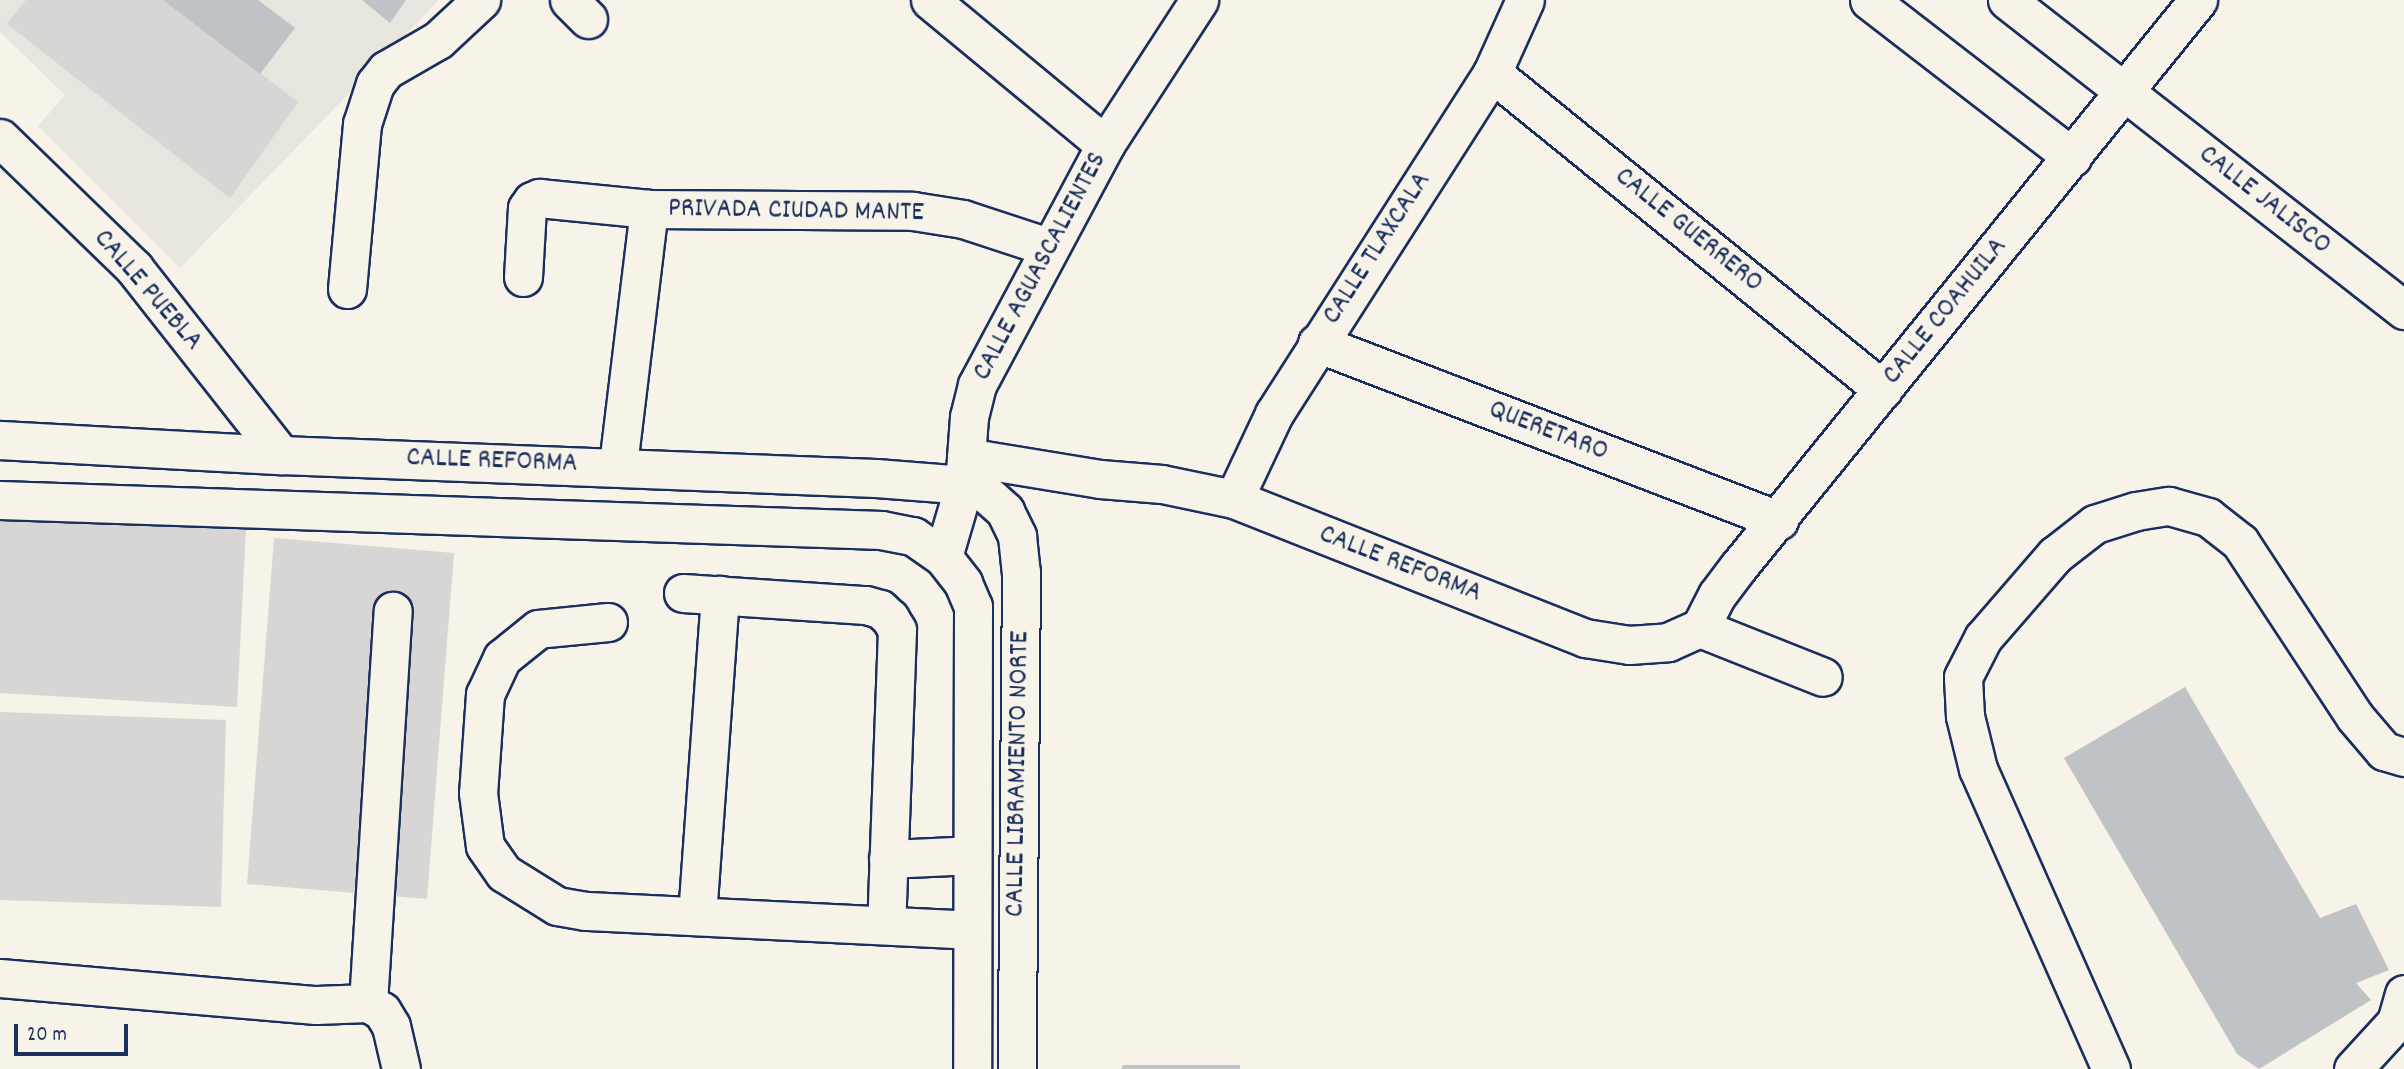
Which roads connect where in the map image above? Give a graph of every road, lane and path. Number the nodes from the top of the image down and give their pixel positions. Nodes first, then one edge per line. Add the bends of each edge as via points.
1 (481, 0) edge
2 (930, 0) edge
3 (1199, 0) edge
4 (1525, 0) edge
5 (1869, 0) edge
6 (2007, 0) edge
7 (2198, 0) edge
8 (1492, 73) junction
9 (2125, 91) junction
10 (0, 138) edge
11 (1105, 145) junction
12 (2072, 156) junction
13 (649, 209) junction
14 (1048, 247) junction
15 (523, 276) dead end
16 (346, 289) dead end
17 (2404, 310) edge
18 (1317, 343) junction
19 (1883, 390) junction
20 (0, 440) edge
21 (281, 455) junction
22 (618, 466) junction
23 (971, 478) junction
24 (1234, 499) junction
25 (0, 500) edge
26 (1779, 520) junction
27 (943, 557) junction
28 (683, 593) dead end
29 (720, 595) junction
30 (394, 611) dead end
31 (608, 622) dead end
32 (1700, 628) junction
33 (1823, 677) dead end
34 (2404, 757) edge
35 (972, 855) junction
36 (888, 859) junction
37 (697, 916) junction
38 (886, 925) junction
39 (972, 930) junction
40 (0, 978) edge
41 (2404, 994) edge
42 (368, 1003) junction
43 (401, 1069) edge
44 (972, 1069) edge
45 (1017, 1069) edge
46 (2111, 1069) edge
47 (2353, 1069) edge

1 - 16 street via 438,40 386,71 375,84 365,108
2 - 11 street
3 - 11 street, CALLE AGUASCALIENTES
4 - 8 street, CALLE TLAXCALA
5 - 12 street
6 - 9 street, CALLE JALISCO
7 - 9 street, CALLE COAHUILA
8 - 18 street, CALLE TLAXCALA
8 - 19 street, CALLE GUERRERO
9 - 12 street, CALLE COAHUILA
9 - 17 street, CALLE JALISCO
10 - 21 street, CALLE PUEBLA via 134,268
11 - 14 street, CALLE AGUASCALIENTES
12 - 19 street, CALLE COAHUILA
13 - 14 street, PRIVADA CIUDAD MANTE via 913,211 964,219
13 - 15 street, PRIVADA CIUDAD MANTE via 532,201 527,208
13 - 22 street
14 - 23 street, CALLE AGUASCALIENTES via 977,385 969,417
18 - 24 street, CALLE TLAXCALA via 1274,414
18 - 26 street, QUERETARO
19 - 26 street, CALLE COAHUILA
20 - 21 street, CALLE REFORMA
21 - 22 street, CALLE REFORMA
22 - 23 street, CALLE REFORMA
23 - 24 street, CALLE REFORMA via 1100,479 1162,484
23 - 27 street, CALLE AGUASCALIENTES
23 - 45 street, CALLE LIBRAMIENTO NORTE via 1005,511 1017,536 1021,572
24 - 32 street, CALLE REFORMA via 1585,638 1629,645 1668,642
25 - 27 street, CALLE REFORMA via 881,530 913,536
26 - 32 street, CALLE COAHUILA via 1717,595
27 - 35 street, CALLE LIBRAMIENTO NORTE via 973,607
28 - 29 street
29 - 36 street via 866,605 890,618 897,629
29 - 37 street
30 - 42 street
31 - 37 street via 538,629 502,659 485,694 478,793 485,846 504,873 556,906
32 - 33 street
34 - 46 street via 2384,751 2355,717 2240,542 2208,517 2169,506 2136,511 2095,523 2054,555 1983,638 1963,677 1965,716 1978,769
35 - 36 street
35 - 39 street, CALLE LIBRAMIENTO NORTE
36 - 38 street
37 - 38 street
38 - 39 street
39 - 44 street, CALLE LIBRAMIENTO NORTE
40 - 42 street via 316,1005
41 - 47 street via 2396,1022
42 - 43 street via 382,1011 391,1026

